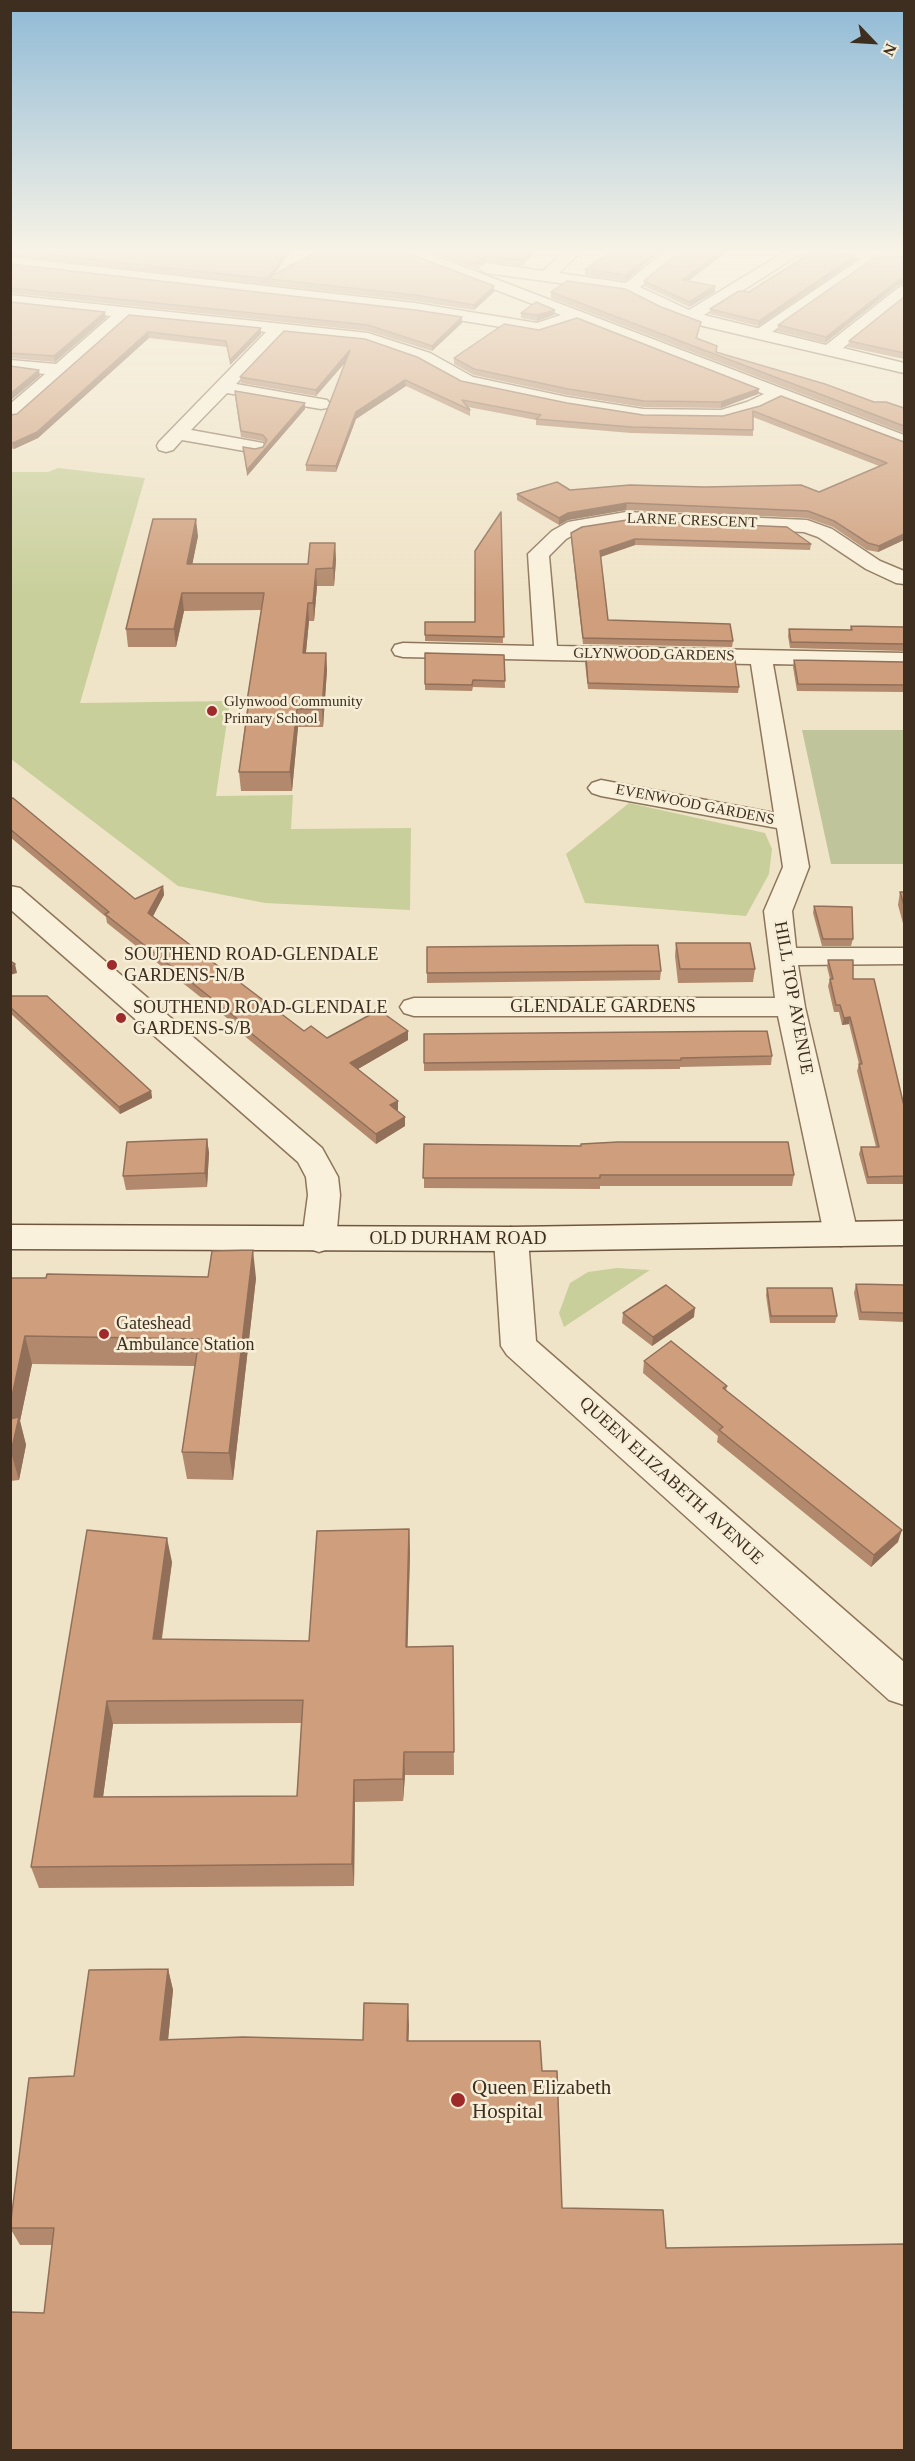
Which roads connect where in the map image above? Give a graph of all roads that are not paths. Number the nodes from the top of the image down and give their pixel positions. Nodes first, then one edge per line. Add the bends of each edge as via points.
1 (18, 366) edge
2 (64, 366) edge
3 (244, 366) edge
4 (440, 366) edge
5 (708, 366) edge
6 (59, 370) junction
7 (224, 387) junction
8 (780, 393) junction
9 (321, 404) dead end
10 (10, 414) edge
11 (904, 441) edge
12 (256, 447) edge
13 (904, 578) edge
14 (403, 650) dead end
15 (546, 653) junction
16 (761, 658) junction
17 (904, 660) edge
18 (601, 788) dead end
19 (789, 823) junction
20 (10, 894) edge
21 (904, 956) edge
22 (783, 957) junction
23 (414, 1007) dead end
24 (791, 1007) junction
25 (904, 1233) edge
26 (841, 1234) junction
27 (10, 1237) edge
28 (319, 1239) junction
29 (511, 1239) junction
30 (904, 1687) edge

1 - 6 street
2 - 6 street
3 - 7 street
4 - 8 street via 467,381 632,413 722,415
5 - 8 street
6 - 10 street
7 - 9 street
7 - 12 street via 172,440
8 - 11 street
13 - 15 street, LARNE CRESCENT via 873,565 825,533 807,526 626,518 575,526 558,535 538,554
14 - 15 street, GLYNWOOD GARDENS
15 - 16 street, GLYNWOOD GARDENS
16 - 17 street, GLYNWOOD GARDENS
16 - 19 street, HILL TOP AVENUE
18 - 19 street, EVENWOOD GARDENS
19 - 22 street, HILL TOP AVENUE via 796,867 778,911
20 - 28 street via 311,1156 322,1177 324,1195
21 - 22 street
22 - 24 street, HILL TOP AVENUE
23 - 24 street, GLENDALE GARDENS
24 - 26 street, HILL TOP AVENUE
25 - 26 street, OLD DURHAM ROAD
26 - 29 street, OLD DURHAM ROAD
27 - 28 street, OLD DURHAM ROAD
28 - 29 street, OLD DURHAM ROAD
29 - 30 street, QUEEN ELIZABETH AVENUE via 519,1346

